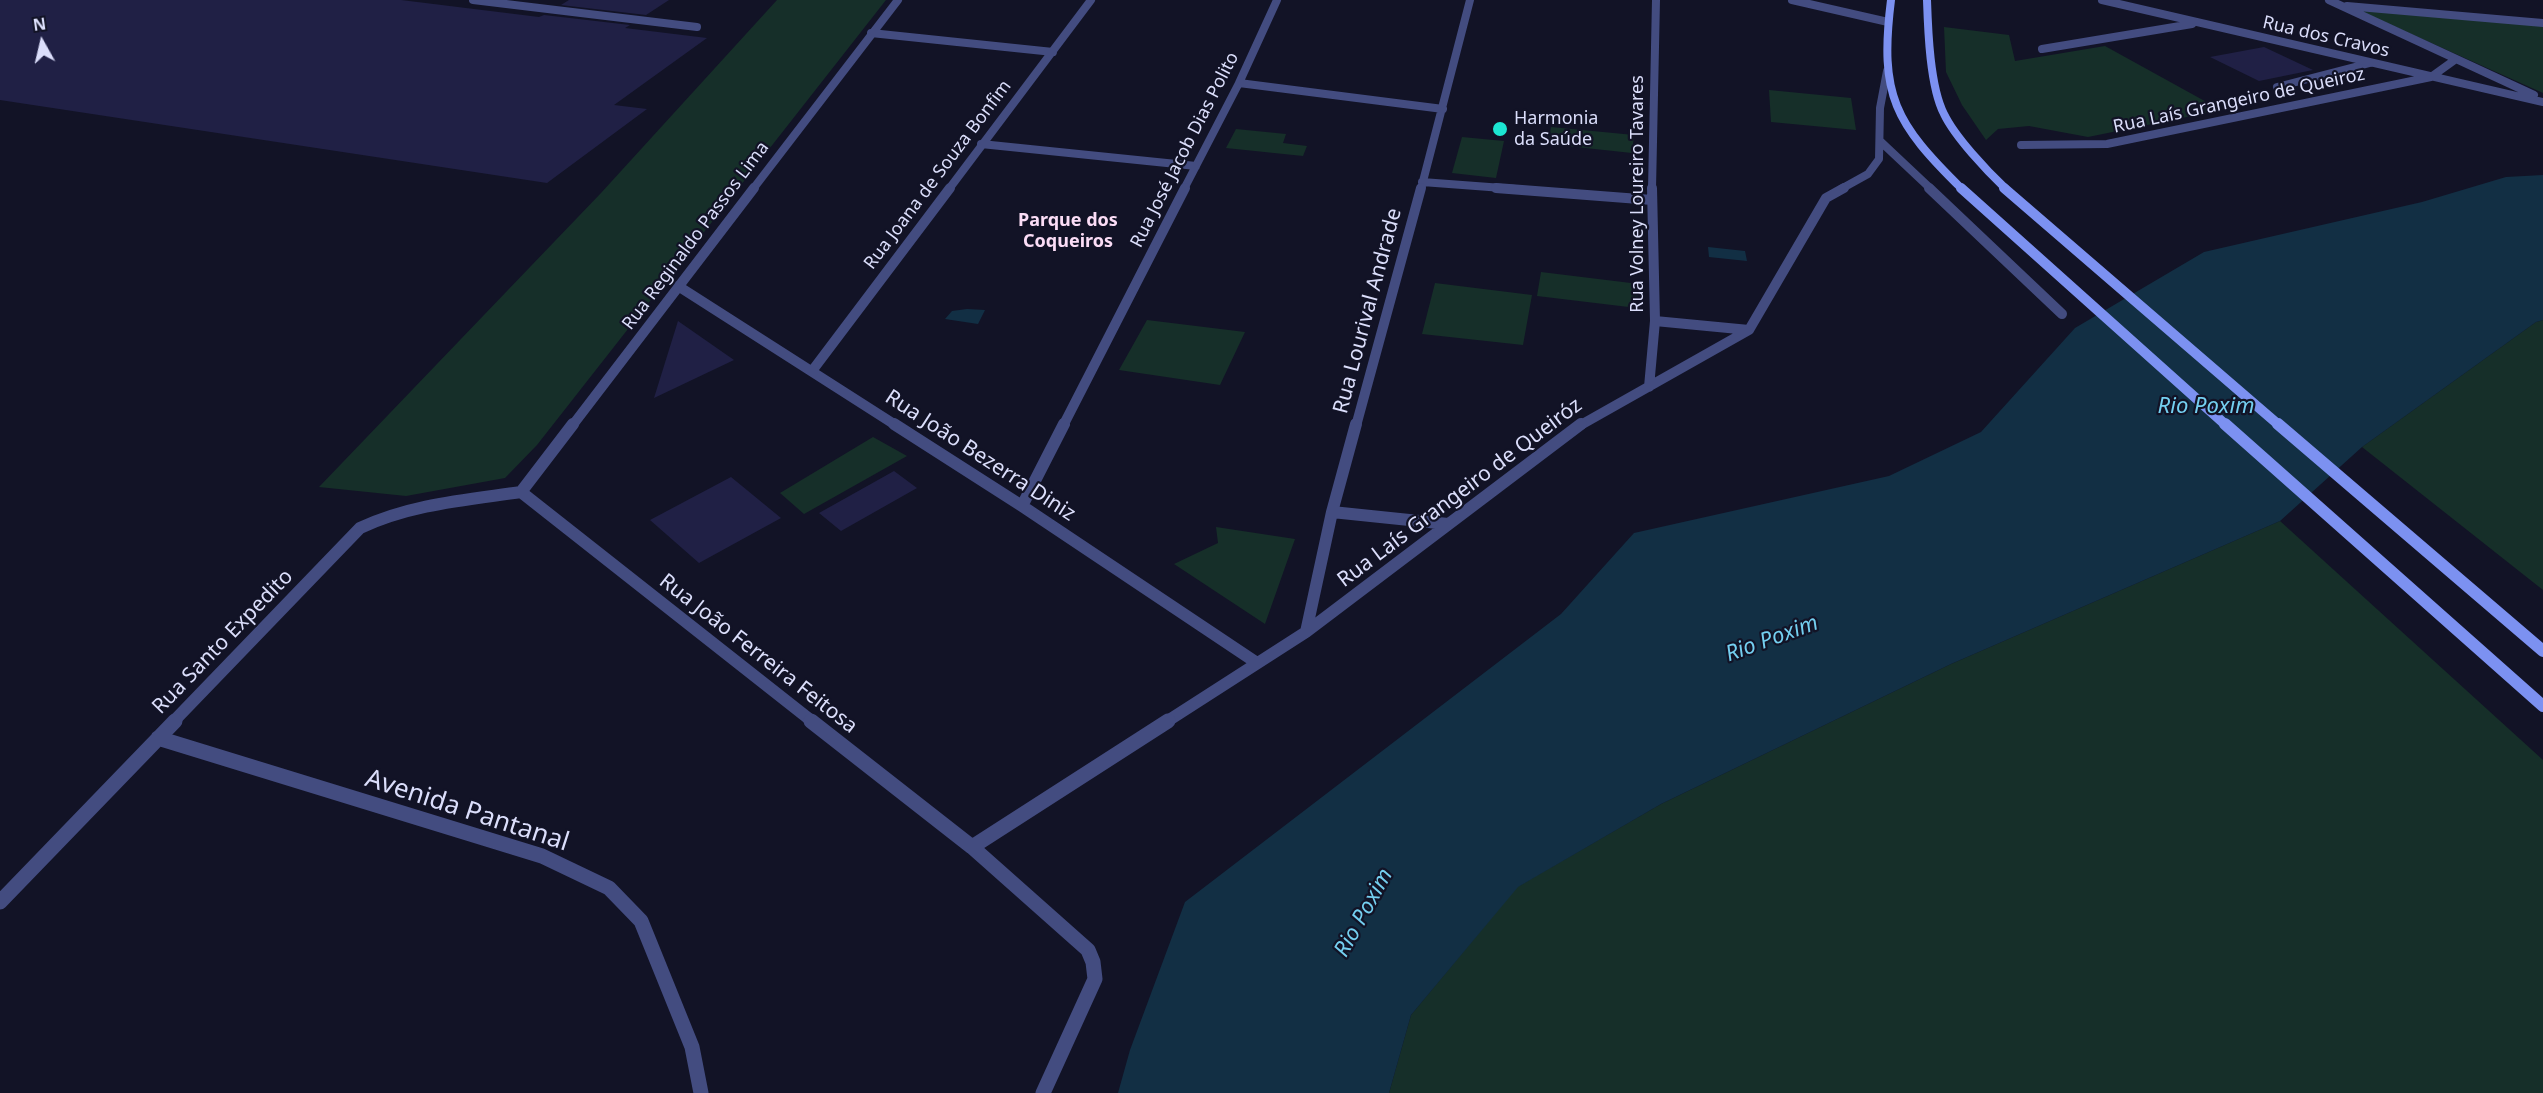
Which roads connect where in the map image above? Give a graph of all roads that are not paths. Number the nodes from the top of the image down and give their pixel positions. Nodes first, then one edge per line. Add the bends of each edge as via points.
1 (474, 0) edge
2 (898, 0) edge
3 (1091, 0) edge
4 (1277, 0) edge
5 (1470, 0) edge
6 (1656, 0) edge
7 (1792, 0) edge
8 (1891, 0) edge
9 (1927, 0) edge
10 (2329, 0) edge
11 (2108, 1) edge
12 (2337, 5) junction
13 (1888, 22) junction
14 (2543, 22) edge
15 (2199, 23) junction
16 (697, 27) dead end
17 (871, 33) junction
18 (2042, 50) dead end
19 (1053, 52) junction
20 (2456, 59) junction
21 (2370, 63) junction
22 (1887, 71) junction
23 (2431, 77) junction
24 (1239, 83) junction
25 (2277, 87) dead end
26 (2543, 101) edge
27 (1443, 109) junction
28 (1880, 141) junction
29 (981, 144) junction
30 (2021, 145) dead end
31 (1196, 166) junction
32 (1422, 182) junction
33 (1652, 200) junction
34 (678, 286) junction
35 (2062, 314) dead end
36 (1654, 321) junction
37 (1749, 330) junction
38 (812, 371) junction
39 (1649, 387) junction
40 (521, 492) junction
41 (1022, 506) junction
42 (1332, 512) junction
43 (1448, 524) junction
44 (1306, 632) junction
45 (2543, 651) edge
46 (1257, 663) junction
47 (2543, 706) edge
48 (158, 738) junction
49 (972, 846) junction
50 (0, 902) edge
51 (701, 1093) edge
52 (1043, 1093) edge

1 - 16 street
2 - 17 street, Rua Reginaldo Passos Lima
3 - 19 street, Rua Joana de Souza Bonfim
4 - 24 street, Rua José Jacob Dias Polito
5 - 27 street, Rua Lourival Andrade
6 - 33 street, Rua Volney Loureiro Tavares
7 - 13 street
8 - 13 main road
9 - 45 main road via 1937,93 1944,115 1981,164 2016,200
10 - 12 street
11 - 15 street, Rua dos Cravos
12 - 14 street
12 - 20 street
13 - 22 main road
15 - 18 street
15 - 21 street, Rua dos Cravos
17 - 19 street
17 - 34 street, Rua Reginaldo Passos Lima
19 - 29 street, Rua Joana de Souza Bonfim
20 - 23 street, Rua Laís Grangeiro de Queiroz
20 - 26 street
21 - 23 street, Rua dos Cravos
21 - 25 street
22 - 28 street
22 - 47 main road via 1899,114 1943,170 1978,205
23 - 26 street, Rua dos Cravos
23 - 30 street, Rua Laís Grangeiro de Queiroz via 2107,144
24 - 27 street
24 - 31 street, Rua José Jacob Dias Polito
27 - 32 street, Rua Lourival Andrade
28 - 35 street
28 - 37 street via 1879,159 1868,174 1826,198
29 - 31 street
29 - 38 street, Rua Joana de Souza Bonfim
31 - 41 street, Rua José Jacob Dias Polito
32 - 33 street
32 - 42 street, Rua Lourival Andrade
33 - 36 street, Rua Volney Loureiro Tavares
34 - 38 street, Rua João Bezerra Diniz
34 - 40 street, Rua Reginaldo Passos Lima
36 - 37 street
36 - 39 street, Rua Volney Loureiro Tavares
37 - 39 street, Rua Laís Grangeiro de Queiróz
38 - 41 street, Rua João Bezerra Diniz
39 - 43 street, Rua Laís Grangeiro de Queiróz via 1584,422
40 - 48 street, Rua Santo Expedito via 404,511 380,517 360,528
40 - 49 street, Rua João Ferreira Feitosa
41 - 46 street, Rua João Bezerra Diniz
42 - 43 street
42 - 44 street, Rua Lourival Andrade
43 - 44 street, Rua Laís Grangeiro de Queiróz
44 - 46 street, Rua Laís Grangeiro de Queiróz
46 - 49 street, Rua Laís Grangeiro de Queiróz
48 - 50 street, Rua Santo Expedito
48 - 51 street, Avenida Pantanal via 542,856 609,888 641,921 692,1047
49 - 52 street, Rua João Ferreira Feitosa via 1088,950 1094,962 1095,979

